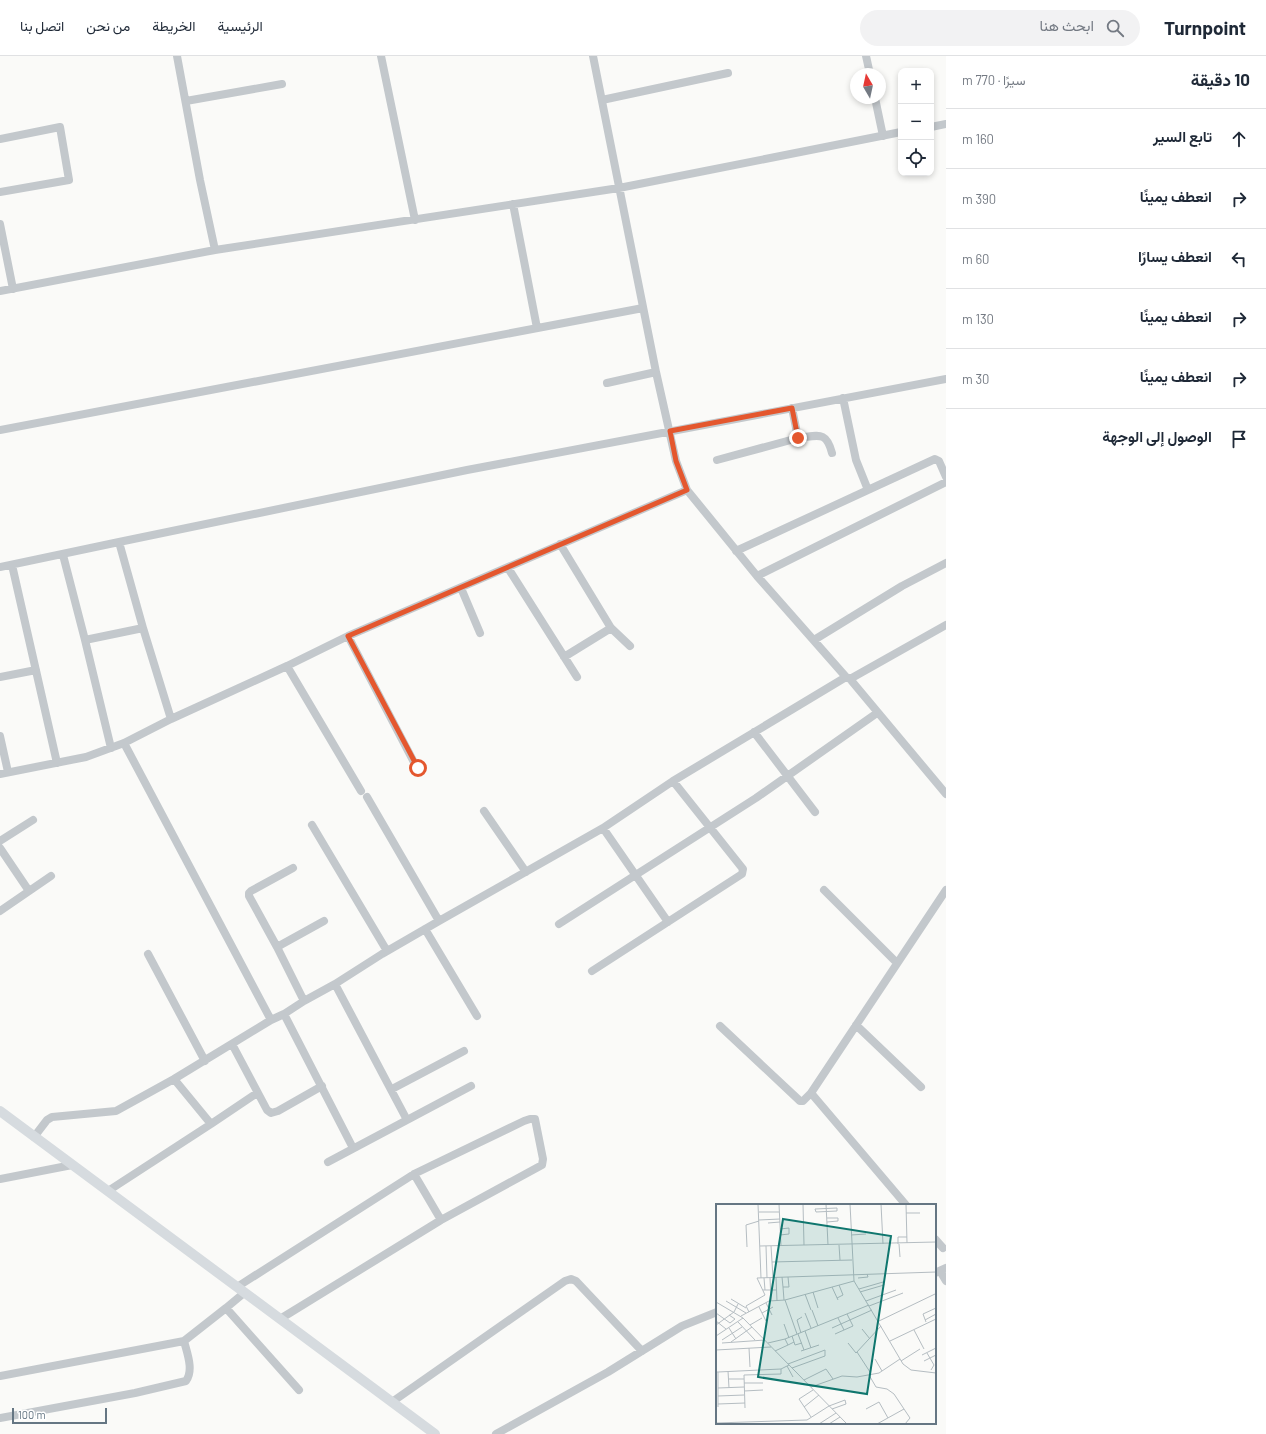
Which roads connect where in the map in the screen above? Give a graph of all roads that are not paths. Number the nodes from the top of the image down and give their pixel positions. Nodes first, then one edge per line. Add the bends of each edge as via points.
1 (177, 56) edge
2 (381, 56) edge
3 (593, 56) edge
4 (866, 56) edge
5 (869, 68) edge
6 (728, 73) dead end
7 (282, 84) dead end
8 (602, 100) junction
9 (186, 101) junction
10 (876, 104) edge
11 (946, 124) edge
12 (934, 126) edge
13 (898, 133) edge
14 (882, 136) junction
15 (0, 139) edge
16 (619, 188) junction
17 (0, 192) edge
18 (513, 204) junction
19 (415, 220) junction
20 (0, 224) edge
21 (215, 250) junction
22 (13, 289) junction
23 (0, 291) edge
24 (643, 308) junction
25 (537, 328) junction
26 (656, 372) junction
27 (946, 379) edge
28 (607, 383) dead end
29 (843, 398) junction
30 (792, 408) junction
31 (0, 430) edge
32 (670, 431) junction
33 (798, 438) junction
34 (832, 453) dead end
35 (717, 460) dead end
36 (946, 477) edge
37 (946, 482) edge
38 (687, 490) junction
39 (868, 490) junction
40 (119, 542) junction
41 (560, 544) junction
42 (736, 551) junction
43 (63, 555) junction
44 (946, 564) edge
45 (12, 565) junction
46 (0, 567) edge
47 (508, 568) junction
48 (757, 576) junction
49 (461, 588) junction
50 (946, 625) edge
51 (143, 628) junction
52 (611, 628) junction
53 (480, 633) dead end
54 (348, 636) junction
55 (85, 640) junction
56 (814, 640) junction
57 (630, 646) dead end
58 (564, 657) junction
59 (287, 666) junction
60 (36, 670) junction
61 (0, 677) edge
62 (577, 677) dead end
63 (848, 678) junction
64 (877, 713) junction
65 (172, 719) junction
66 (754, 732) junction
67 (0, 736) edge
68 (124, 743) junction
69 (111, 748) junction
70 (57, 763) junction
71 (418, 768) dead end
72 (4, 773) edge
73 (787, 776) junction
74 (673, 781) junction
75 (946, 794) edge
76 (484, 810) dead end
77 (815, 812) dead end
78 (33, 820) dead end
79 (312, 825) dead end
80 (711, 827) junction
81 (603, 828) junction
82 (0, 841) edge
83 (0, 848) edge
84 (294, 868) dead end
85 (526, 872) junction
86 (636, 875) junction
87 (51, 876) dead end
88 (824, 890) dead end
89 (946, 890) edge
90 (29, 891) junction
91 (0, 911) edge
92 (324, 921) dead end
93 (439, 921) junction
94 (668, 922) junction
95 (559, 924) dead end
96 (425, 929) junction
97 (277, 947) junction
98 (387, 951) junction
99 (148, 954) dead end
100 (897, 963) junction
101 (592, 971) dead end
102 (335, 984) junction
103 (304, 1001) junction
104 (284, 1014) junction
105 (477, 1016) dead end
106 (271, 1020) junction
107 (856, 1025) junction
108 (720, 1026) dead end
109 (232, 1044) junction
110 (464, 1051) dead end
111 (205, 1061) junction
112 (174, 1079) junction
113 (322, 1086) junction
114 (471, 1086) dead end
115 (920, 1087) dead end
116 (392, 1089) junction
117 (257, 1093) junction
118 (811, 1094) junction
119 (2, 1114) edge
120 (407, 1120) junction
121 (211, 1124) junction
122 (34, 1137) junction
123 (353, 1148) junction
124 (328, 1162) dead end
125 (72, 1165) junction
126 (414, 1174) junction
127 (0, 1179) edge
128 (108, 1191) junction
129 (905, 1204) edge
130 (441, 1220) junction
131 (936, 1240) edge
132 (943, 1248) dead end
133 (940, 1271) edge
134 (946, 1281) edge
135 (240, 1290) junction
136 (226, 1308) junction
137 (716, 1312) edge
138 (280, 1319) junction
139 (184, 1341) junction
140 (642, 1351) junction
141 (0, 1376) edge
142 (299, 1390) dead end
143 (392, 1402) junction
144 (0, 1418) edge
145 (436, 1434) edge
146 (496, 1434) edge

1 - 9 street
2 - 19 street
3 - 8 street
4 - 5 street
6 - 8 street
7 - 9 street
8 - 16 street
9 - 21 street
10 - 14 street
11 - 12 street
13 - 14 street
14 - 16 street
15 - 17 street via 60,127 69,180
16 - 18 street
16 - 24 street
18 - 19 street
18 - 25 street
19 - 21 street
20 - 22 street
21 - 22 street
22 - 23 street
24 - 25 street
24 - 26 street
25 - 31 street
26 - 28 street
26 - 32 street
27 - 29 street
29 - 30 street
29 - 39 street via 856,460
30 - 32 street
30 - 33 street
32 - 38 street via 676,461
32 - 40 street
33 - 34 street via 824,436
33 - 35 street
36 - 39 street via 939,460 935,459
37 - 48 street
38 - 41 street
38 - 42 street
39 - 42 street
40 - 43 street
40 - 51 street
41 - 47 street
41 - 52 street
42 - 48 street
43 - 45 street
43 - 55 street
44 - 56 street via 902,586
45 - 46 street
45 - 60 street
47 - 49 street
47 - 58 street
48 - 56 street
49 - 53 street
49 - 54 street
50 - 63 street
51 - 55 street
51 - 65 street
52 - 57 street
52 - 58 street
54 - 59 street
54 - 71 street
55 - 69 street
56 - 63 street
58 - 62 street
59 - 65 street
59 - 93 street
60 - 61 street
60 - 70 street
63 - 64 street
63 - 66 street
64 - 73 street
64 - 75 street
65 - 68 street
66 - 73 street
66 - 74 street
67 - 72 street
68 - 69 street
68 - 106 street
69 - 70 street
70 - 72 street
73 - 77 street
73 - 80 street
74 - 80 street
74 - 81 street
76 - 85 street
78 - 82 street
79 - 98 street
80 - 86 street
80 - 94 street via 743,869 742,874
81 - 85 street
81 - 86 street
83 - 90 street
84 - 97 street via 249,893
85 - 93 street
86 - 94 street
86 - 95 street
87 - 90 street
88 - 100 street
89 - 100 street
90 - 91 street
92 - 97 street
93 - 96 street
94 - 101 street
96 - 98 street
96 - 105 street
97 - 103 street
98 - 102 street
99 - 111 street
100 - 107 street
102 - 103 street
102 - 116 street
103 - 104 street
104 - 106 street
104 - 113 street
106 - 109 street
107 - 115 street
107 - 118 street
108 - 118 street via 800,1102
109 - 111 street
109 - 117 street
110 - 116 street
111 - 112 street
112 - 121 street
112 - 122 street via 116,1111 52,1117
113 - 117 street via 278,1112 271,1113 266,1110
113 - 123 street
114 - 120 street
116 - 120 street
117 - 121 street
118 - 129 street
119 - 122 main road
120 - 123 street
121 - 128 street
122 - 125 main road
123 - 124 street
125 - 127 street
125 - 128 main road
126 - 130 street
126 - 130 street via 524,1121 535,1119 542,1165
126 - 135 street
128 - 135 main road
130 - 138 street
131 - 132 street
133 - 134 street
135 - 136 street
135 - 138 main road
136 - 139 street
136 - 142 street
137 - 140 street via 682,1326
138 - 143 main road
139 - 141 street
139 - 144 street via 190,1376 186,1381
140 - 143 street via 576,1281 571,1279
140 - 146 street
143 - 145 main road

